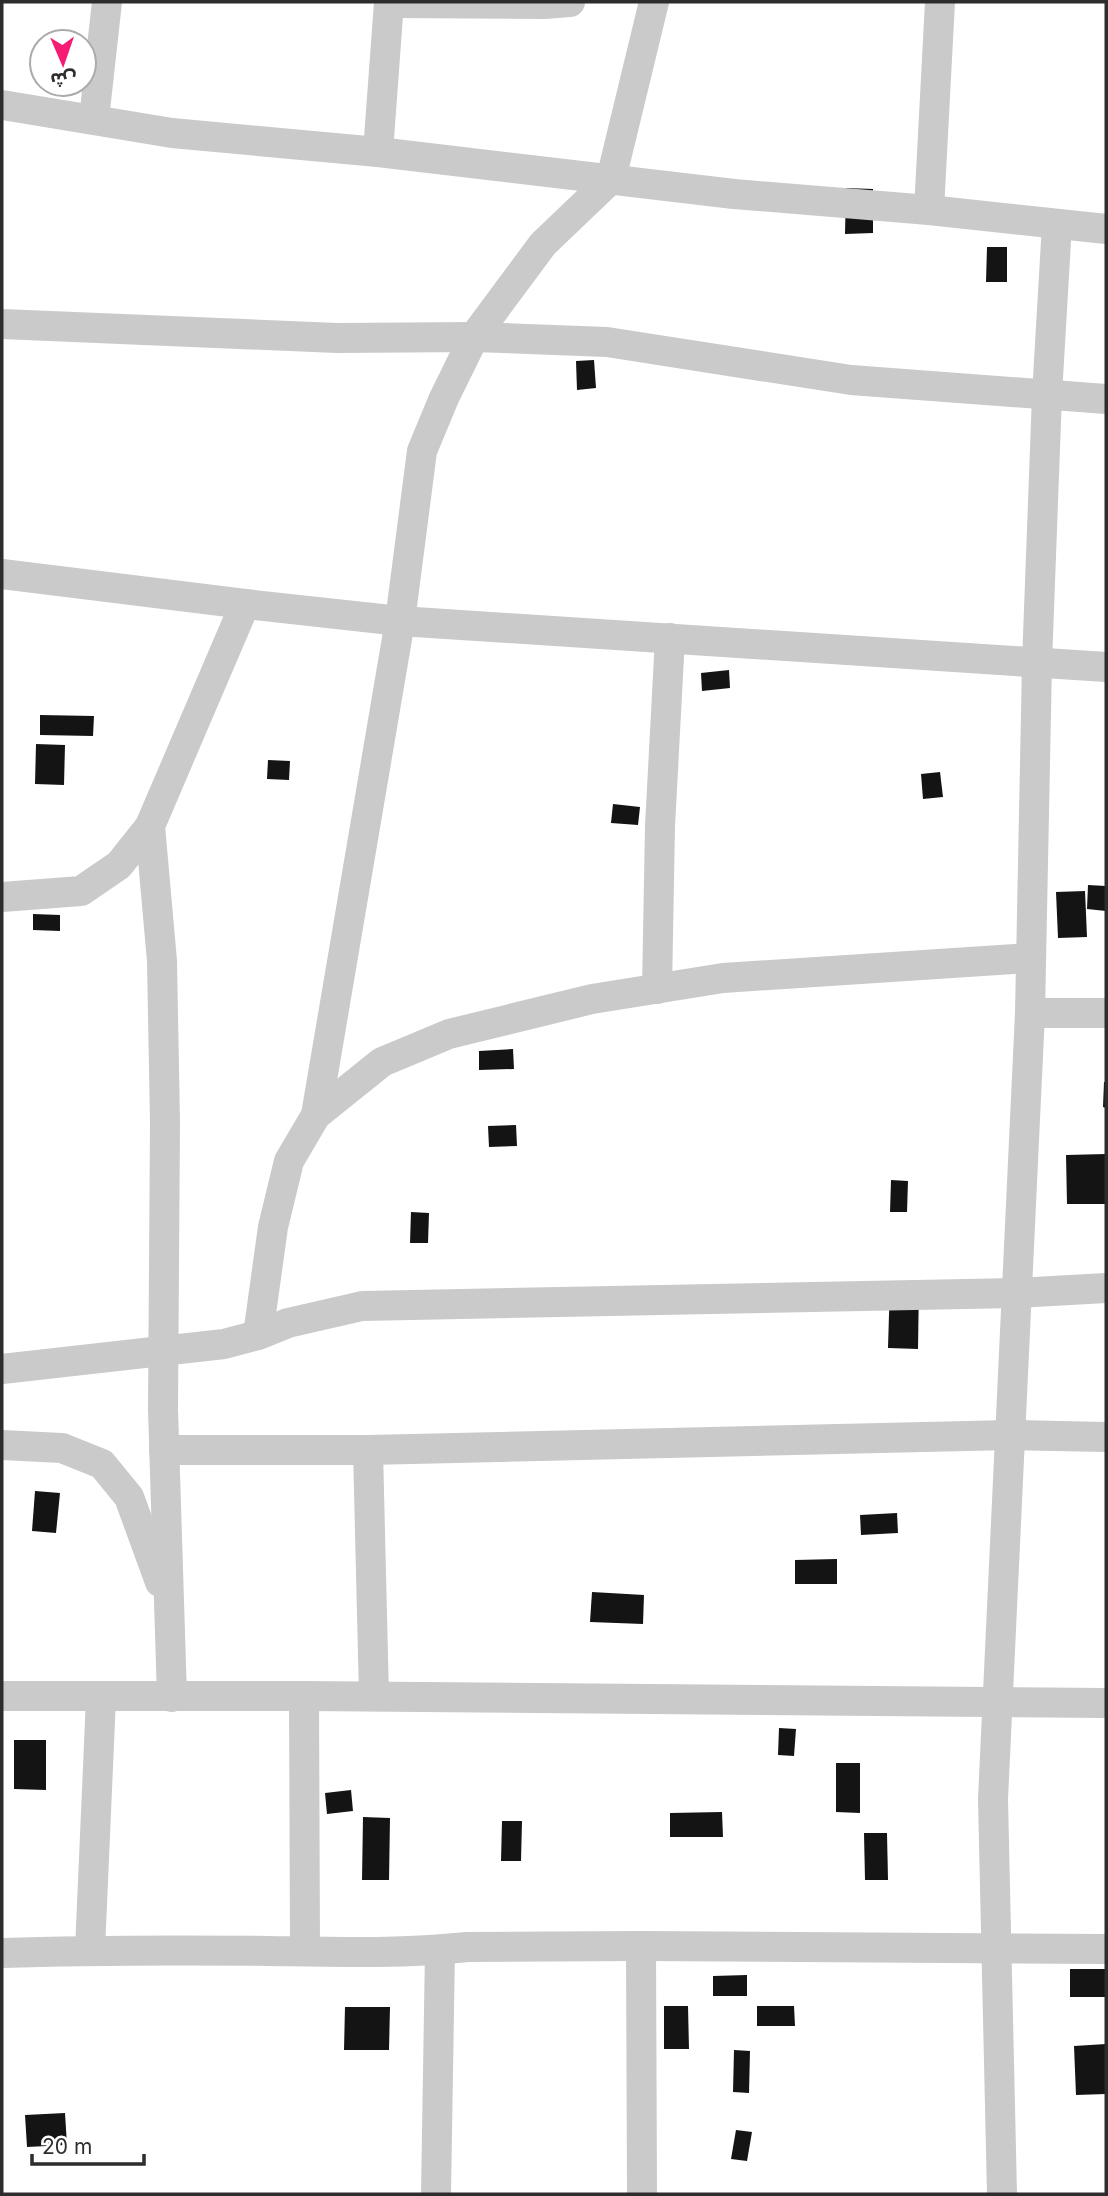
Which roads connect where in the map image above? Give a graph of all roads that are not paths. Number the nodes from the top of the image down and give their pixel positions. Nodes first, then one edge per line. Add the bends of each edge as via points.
1 (107, 2) edge
2 (389, 2) edge
3 (570, 2) edge
4 (654, 2) edge
5 (940, 2) edge
6 (2, 104) edge
7 (94, 119) junction
8 (377, 152) junction
9 (611, 178) junction
10 (929, 210) junction
11 (1057, 224) junction
12 (1106, 229) edge
13 (2, 324) edge
14 (474, 337) junction
15 (1047, 395) junction
16 (1106, 399) edge
17 (2, 574) edge
18 (244, 604) junction
19 (400, 621) junction
20 (670, 638) junction
21 (1037, 663) junction
22 (1106, 667) edge
23 (150, 826) junction
24 (2, 897) edge
25 (1030, 958) junction
26 (657, 989) junction
27 (1030, 1013) junction
28 (1106, 1013) edge
29 (316, 1115) junction
30 (1106, 1288) edge
31 (1016, 1293) junction
32 (258, 1335) junction
33 (164, 1350) junction
34 (2, 1368) edge
35 (1010, 1435) junction
36 (1106, 1437) edge
37 (2, 1445) edge
38 (164, 1450) junction
39 (368, 1450) junction
40 (170, 1608) junction
41 (2, 1696) edge
42 (304, 1696) junction
43 (374, 1696) junction
44 (172, 1697) junction
45 (102, 1698) junction
46 (1106, 1703) edge
47 (998, 1704) junction
48 (641, 1946) junction
49 (998, 1948) junction
50 (90, 1950) junction
51 (440, 1950) junction
52 (1106, 1950) edge
53 (305, 1951) junction
54 (2, 1953) edge
55 (436, 2194) edge
56 (642, 2194) edge
57 (1002, 2194) edge

1 - 7 street
2 - 3 street
2 - 8 street
4 - 9 street
5 - 10 street
6 - 7 street
7 - 8 street via 172,133
8 - 9 street
9 - 10 street via 734,194
9 - 14 street via 543,244
10 - 11 street
11 - 12 street
11 - 15 street
13 - 14 street via 337,338
14 - 15 street via 607,342 851,380
14 - 19 street via 422,451
15 - 16 street
15 - 21 street
17 - 18 street
18 - 19 street
18 - 23 street
19 - 20 street
19 - 29 street
20 - 21 street
20 - 26 street
21 - 22 street
21 - 25 street
23 - 24 street via 119,865 81,891
23 - 33 street via 162,961
25 - 26 street via 723,978
25 - 27 street
26 - 29 street via 592,999 449,1034 382,1062
27 - 28 street
27 - 31 street
29 - 32 street via 289,1161 273,1227
30 - 31 street
31 - 32 street via 362,1306 288,1323
31 - 35 street
32 - 33 street
33 - 34 street
33 - 38 street
35 - 36 street
35 - 39 street
35 - 47 street
37 - 40 street via 62,1448 102,1464 129,1497
38 - 39 street
38 - 40 street
39 - 43 street
40 - 44 street
41 - 45 street
42 - 43 street
42 - 44 street
42 - 53 street
43 - 47 street
44 - 45 street
45 - 50 street
46 - 47 street
47 - 49 street via 993,1799
48 - 49 street
48 - 51 street
48 - 56 street
49 - 52 street
49 - 57 street
50 - 53 street
50 - 54 street
51 - 53 street
51 - 55 street

